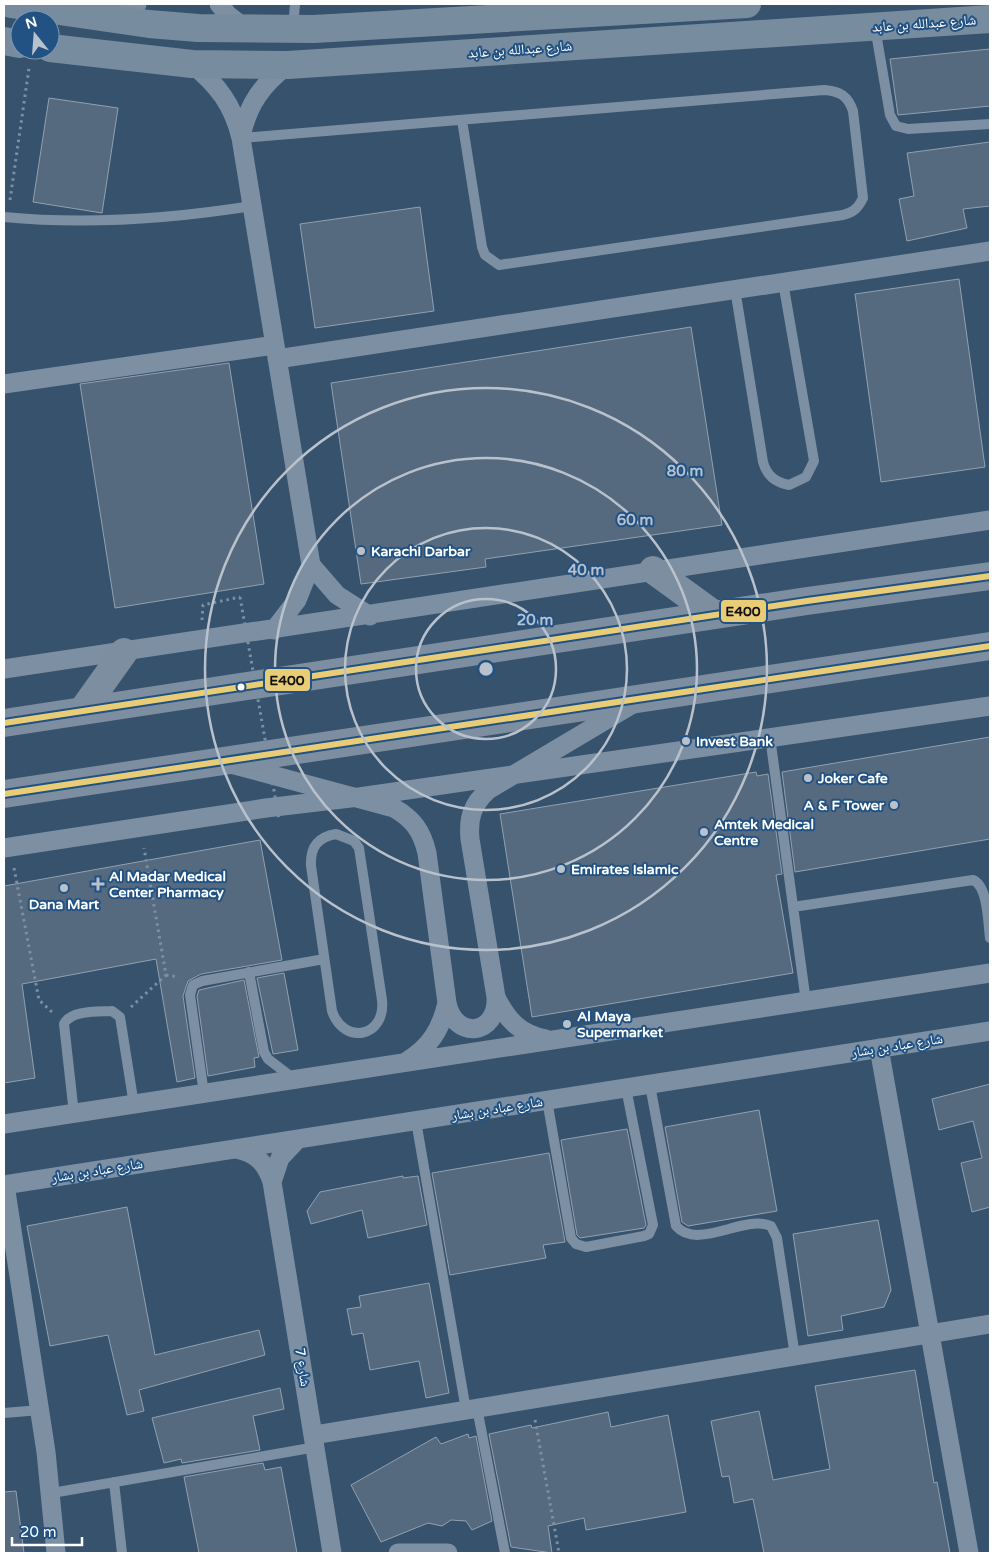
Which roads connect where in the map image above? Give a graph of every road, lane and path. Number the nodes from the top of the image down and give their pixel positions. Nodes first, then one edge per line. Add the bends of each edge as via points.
1 (12, 4) edge
2 (137, 4) edge
3 (219, 4) edge
4 (746, 4) edge
5 (646, 7) edge
6 (100, 17) junction
7 (294, 17) edge
8 (990, 19) edge
9 (875, 26) junction
10 (247, 30) junction
11 (60, 53) edge
12 (32, 60) edge
13 (192, 64) junction
14 (288, 65) junction
15 (462, 120) junction
16 (990, 124) edge
17 (241, 138) junction
18 (252, 206) junction
19 (5, 217) edge
20 (990, 250) edge
21 (783, 282) junction
22 (735, 289) junction
23 (276, 352) junction
24 (4, 384) edge
25 (990, 520) edge
26 (990, 557) edge
27 (311, 565) junction
28 (653, 570) junction
29 (990, 576) edge
30 (807, 601) junction
31 (213, 602) dead end
32 (715, 615) junction
33 (370, 616) junction
34 (274, 630) junction
35 (985, 649) edge
36 (124, 652) junction
37 (4, 669) edge
38 (638, 701) junction
39 (990, 706) edge
40 (82, 711) junction
41 (4, 723) edge
42 (770, 737) junction
43 (222, 762) junction
44 (514, 774) junction
45 (4, 794) edge
46 (359, 797) junction
47 (279, 819) dead end
48 (141, 827) junction
49 (7, 848) edge
50 (793, 907) junction
51 (990, 938) edge
52 (324, 959) junction
53 (249, 972) junction
54 (990, 974) edge
55 (496, 997) junction
56 (806, 1002) junction
57 (447, 1003) junction
58 (120, 1017) junction
59 (64, 1024) junction
60 (990, 1030) edge
61 (550, 1040) junction
62 (879, 1048) junction
63 (402, 1063) junction
64 (294, 1080) junction
65 (650, 1085) junction
66 (626, 1088) junction
67 (204, 1094) junction
68 (547, 1100) junction
69 (134, 1105) junction
70 (74, 1114) junction
71 (416, 1121) junction
72 (4, 1124) edge
73 (297, 1140) junction
74 (236, 1149) junction
75 (272, 1182) junction
76 (4, 1185) edge
77 (990, 1324) edge
78 (930, 1334) junction
79 (795, 1356) junction
80 (531, 1400) junction
81 (472, 1409) junction
82 (40, 1410) junction
83 (4, 1413) edge
84 (315, 1441) junction
85 (114, 1482) junction
86 (52, 1493) junction
87 (56, 1553) edge
88 (122, 1553) edge
89 (332, 1553) edge
90 (398, 1553) edge
91 (448, 1553) edge
92 (505, 1553) edge
93 (559, 1553) edge
94 (969, 1553) edge

1 - 6 main road
2 - 6 street
3 - 10 street
4 - 5 main road
5 - 7 main road
6 - 10 main road via 168,26
7 - 10 main road
8 - 9 main road, شارع عبدالله بن عابد
9 - 14 main road, شارع عبدالله بن عابد
9 - 16 lane via 890,115 896,126
11 - 13 main road, شارع عبدالله بن عابد
12 - 19 path
13 - 14 main road, شارع عبدالله بن عابد
13 - 17 street via 225,96
14 - 17 street via 270,78 256,96 246,116
15 - 15 lane via 834,90 843,94 853,111 863,198 852,212 843,215 499,265 485,255 482,247
15 - 17 lane
17 - 18 street
18 - 19 lane via 204,214 145,218 56,220
18 - 23 street
20 - 21 street
21 - 22 street
21 - 22 lane via 814,461 806,477 798,483 789,484 772,478 763,462
22 - 23 street
23 - 24 street
23 - 27 street
25 - 28 street
26 - 30 main road
27 - 33 street via 337,595
27 - 34 street via 297,600
28 - 32 main road
28 - 33 street
29 - 30 main road
30 - 32 main road
31 - 47 path, bridge via 240,597
32 - 40 main road
33 - 34 street
34 - 36 street
35 - 38 main road
36 - 37 street
36 - 40 main road
38 - 43 main road
38 - 44 street
39 - 42 street
40 - 41 main road
42 - 44 street
42 - 50 lane
43 - 45 main road
43 - 46 street
44 - 46 street
44 - 55 street via 478,799 469,825
46 - 48 street
46 - 57 street via 407,815 424,839
48 - 49 street
48 - 58 path via 166,975
49 - 59 path via 39,1000
50 - 51 lane via 973,880 983,890
50 - 56 lane
52 - 52 lane via 310,856 319,840 336,834 354,840 362,857 383,1010 381,1019 367,1032 349,1032 335,1020
52 - 53 lane
53 - 64 lane via 264,1052
53 - 67 lane via 197,982 191,990
54 - 56 street
55 - 57 street via 496,1009 491,1020 481,1027 469,1029 458,1025 450,1015
55 - 61 street via 504,1014 516,1027 532,1036
56 - 61 street
57 - 63 street via 443,1023 433,1040 419,1054
58 - 59 lane via 112,1011 75,1014
58 - 69 lane
59 - 70 lane
60 - 62 street, شارع عباد بن بشار
61 - 63 street
62 - 65 street, شارع عباد بن بشار
62 - 78 street
63 - 64 street
64 - 67 street
65 - 66 street, شارع عباد بن بشار
65 - 79 lane via 676,1226 694,1235 759,1224 772,1226 777,1238
66 - 68 street, شارع عباد بن بشار
66 - 68 lane via 652,1230 644,1236 586,1247 576,1244 571,1238
67 - 69 street
68 - 71 street, شارع عباد بن بشار
69 - 70 street
70 - 72 street
71 - 73 street, شارع عباد بن بشار
71 - 81 lane
73 - 74 street, شارع عباد بن بشار
73 - 75 street, شارع 7 via 280,1158
74 - 75 street, شارع 7 via 259,1159 268,1169
74 - 76 street, شارع عباد بن بشار
75 - 84 street, شارع 7
76 - 82 street
77 - 78 street
78 - 79 street
78 - 94 street
79 - 80 street
80 - 81 street
80 - 93 path
81 - 84 street
81 - 92 lane
82 - 83 lane
82 - 86 street
84 - 85 lane
84 - 89 street, شارع 7
85 - 86 lane
85 - 88 lane
86 - 87 street
90 - 91 street

